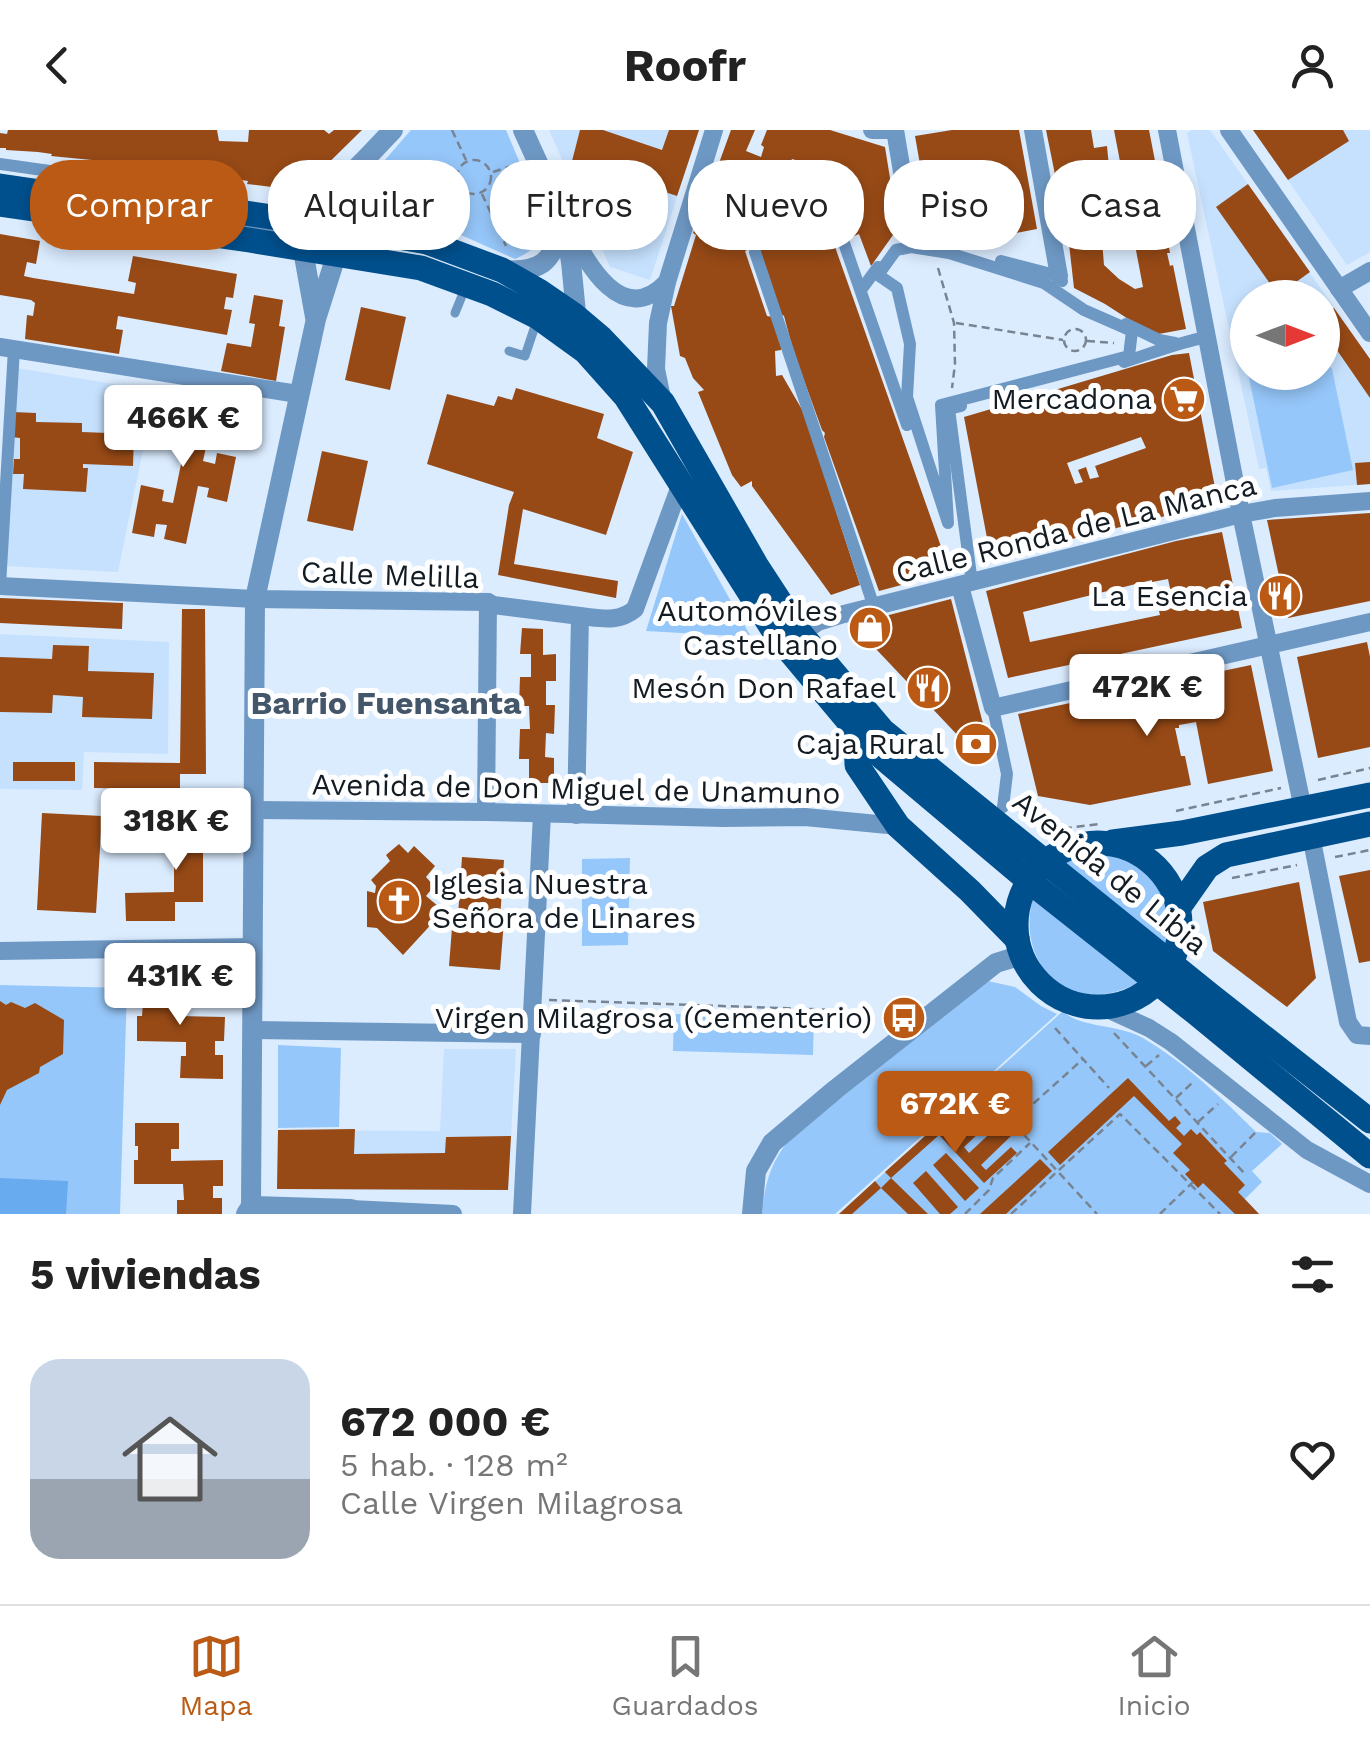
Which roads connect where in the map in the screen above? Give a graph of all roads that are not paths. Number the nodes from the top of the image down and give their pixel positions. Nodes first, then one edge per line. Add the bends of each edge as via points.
1 (392, 130) edge
2 (523, 130) edge
3 (714, 130) edge
4 (872, 130) edge
5 (891, 130) edge
6 (1033, 130) edge
7 (1166, 130) edge
8 (1229, 130) edge
9 (364, 160) edge
10 (537, 160) edge
11 (897, 160) edge
12 (0, 164) edge
13 (30, 168) edge
14 (0, 186) edge
15 (30, 190) edge
16 (0, 204) edge
17 (30, 208) edge
18 (299, 250) edge
19 (303, 250) edge
20 (337, 250) edge
21 (457, 250) edge
22 (554, 250) edge
23 (569, 250) edge
24 (582, 250) edge
25 (847, 250) edge
26 (891, 250) edge
27 (963, 250) edge
28 (755, 252) dead end
29 (336, 256) junction
30 (506, 263) junction
31 (1370, 271) edge
32 (1060, 276) junction
33 (1333, 280) edge
34 (667, 282) junction
35 (467, 283) junction
36 (1340, 288) edge
37 (861, 290) junction
38 (1340, 290) edge
39 (456, 314) dead end
40 (574, 315) junction
41 (538, 317) junction
42 (316, 318) junction
43 (1370, 333) edge
44 (1207, 337) junction
45 (1175, 343) junction
46 (7, 348) edge
47 (509, 351) dead end
48 (585, 352) junction
49 (298, 394) junction
50 (663, 403) junction
51 (950, 406) junction
52 (680, 483) junction
53 (1370, 501) edge
54 (1241, 514) junction
55 (966, 536) junction
56 (966, 584) junction
57 (0, 586) edge
58 (255, 599) junction
59 (488, 602) junction
60 (874, 607) junction
61 (580, 616) junction
62 (1370, 622) edge
63 (802, 634) junction
64 (1270, 645) junction
65 (993, 708) junction
66 (856, 731) junction
67 (1370, 795) edge
68 (1300, 796) junction
69 (1002, 807) dead end
70 (253, 810) junction
71 (486, 812) junction
72 (542, 814) junction
73 (576, 815) junction
74 (1370, 824) edge
75 (898, 826) junction
76 (1106, 833) junction
77 (1313, 849) junction
78 (1037, 872) junction
79 (1186, 912) junction
80 (1019, 947) junction
81 (253, 948) junction
82 (0, 951) edge
83 (1164, 972) junction
84 (1103, 1007) junction
85 (252, 1030) junction
86 (532, 1034) junction
87 (1364, 1035) edge
88 (1370, 1121) edge
89 (1370, 1156) edge
90 (1370, 1184) edge
91 (249, 1210) edge
92 (351, 1212) edge
93 (453, 1214) edge
94 (522, 1214) edge
95 (752, 1214) edge

1 - 9 street
2 - 10 street
3 - 34 street
4 - 5 street
5 - 11 street
6 - 32 street
7 - 44 street
8 - 33 street
12 - 13 street
14 - 15 main road, Avenida de Libia
16 - 17 main road, Avenida de Libia
18 - 42 street
19 - 29 main road, Avenida de Libia
20 - 29 street
21 - 30 main road, Avenida de Libia
22 - 30 street via 544,264 523,272
23 - 40 street
24 - 34 street via 622,296 641,299
25 - 37 street
26 - 37 street
27 - 32 street
28 - 60 street
29 - 35 main road, Avenida de Libia via 420,268
29 - 42 street
30 - 40 main road, Avenida de Libia
31 - 36 street
32 - 45 street via 1070,295
34 - 50 street via 656,350
35 - 39 lane
35 - 41 main road, Avenida de Libia
37 - 55 street via 941,524
38 - 43 street
40 - 48 street
40 - 50 main road, Avenida de Libia
41 - 47 lane via 525,356
41 - 48 main road, Avenida de Libia
42 - 49 street
44 - 45 street
44 - 54 street
45 - 51 street via 1021,394
46 - 49 street
46 - 57 street
48 - 52 main road, Avenida de Libia via 626,398
49 - 58 street
50 - 63 main road, Avenida de Libia
51 - 51 street via 1129,356 1132,331 1044,283 950,253 896,250 878,275 897,288 910,344 907,396 948,523 940,405
51 - 55 street
52 - 61 street, Calle Melilla via 635,609 613,619
52 - 66 main road, Avenida de Libia via 777,636
53 - 54 street, Calle Ronda de La Manca
54 - 56 street, Calle Ronda de La Manca
54 - 64 street
55 - 56 street
56 - 60 street, Calle Ronda de La Manca
56 - 65 street
57 - 58 street, Calle Melilla
58 - 59 street, Calle Melilla
58 - 70 street
59 - 61 street, Calle Melilla
59 - 71 street
60 - 63 street, Calle Ronda de La Manca via 818,622
61 - 73 street
62 - 64 street
63 - 78 main road, Avenida de Libia via 883,731 1012,836
64 - 65 street
64 - 68 street
65 - 69 street via 1007,774
66 - 75 main road, Avenida de Libia via 857,765
66 - 78 main road, Avenida de Libia
67 - 68 main road
68 - 76 main road via 1182,833
70 - 71 street, Avenida de Don Miguel de Unamuno
70 - 81 street
71 - 72 street, Avenida de Don Miguel de Unamuno
72 - 73 street, Avenida de Don Miguel de Unamuno
72 - 86 street
73 - 75 street, Avenida de Don Miguel de Unamuno via 805,817
74 - 77 main road
75 - 80 main road, Avenida de Libia
76 - 78 main road via 1064,850
76 - 79 main road via 1161,871
77 - 79 main road via 1226,856 1207,868
77 - 87 street via 1348,1022
78 - 80 main road via 1020,899
78 - 83 main road, Avenida de Libia
79 - 83 main road
80 - 84 main road, Avenida de Libia via 1032,973 1054,994
80 - 95 street via 772,1143 756,1171
81 - 82 street
81 - 85 street
83 - 84 main road via 1133,1000
83 - 88 main road, Avenida de Libia
83 - 89 main road, Avenida de Libia
84 - 90 street via 1171,1042 1307,1150
85 - 86 street
85 - 91 street
86 - 94 street
91 - 92 street
92 - 93 street

